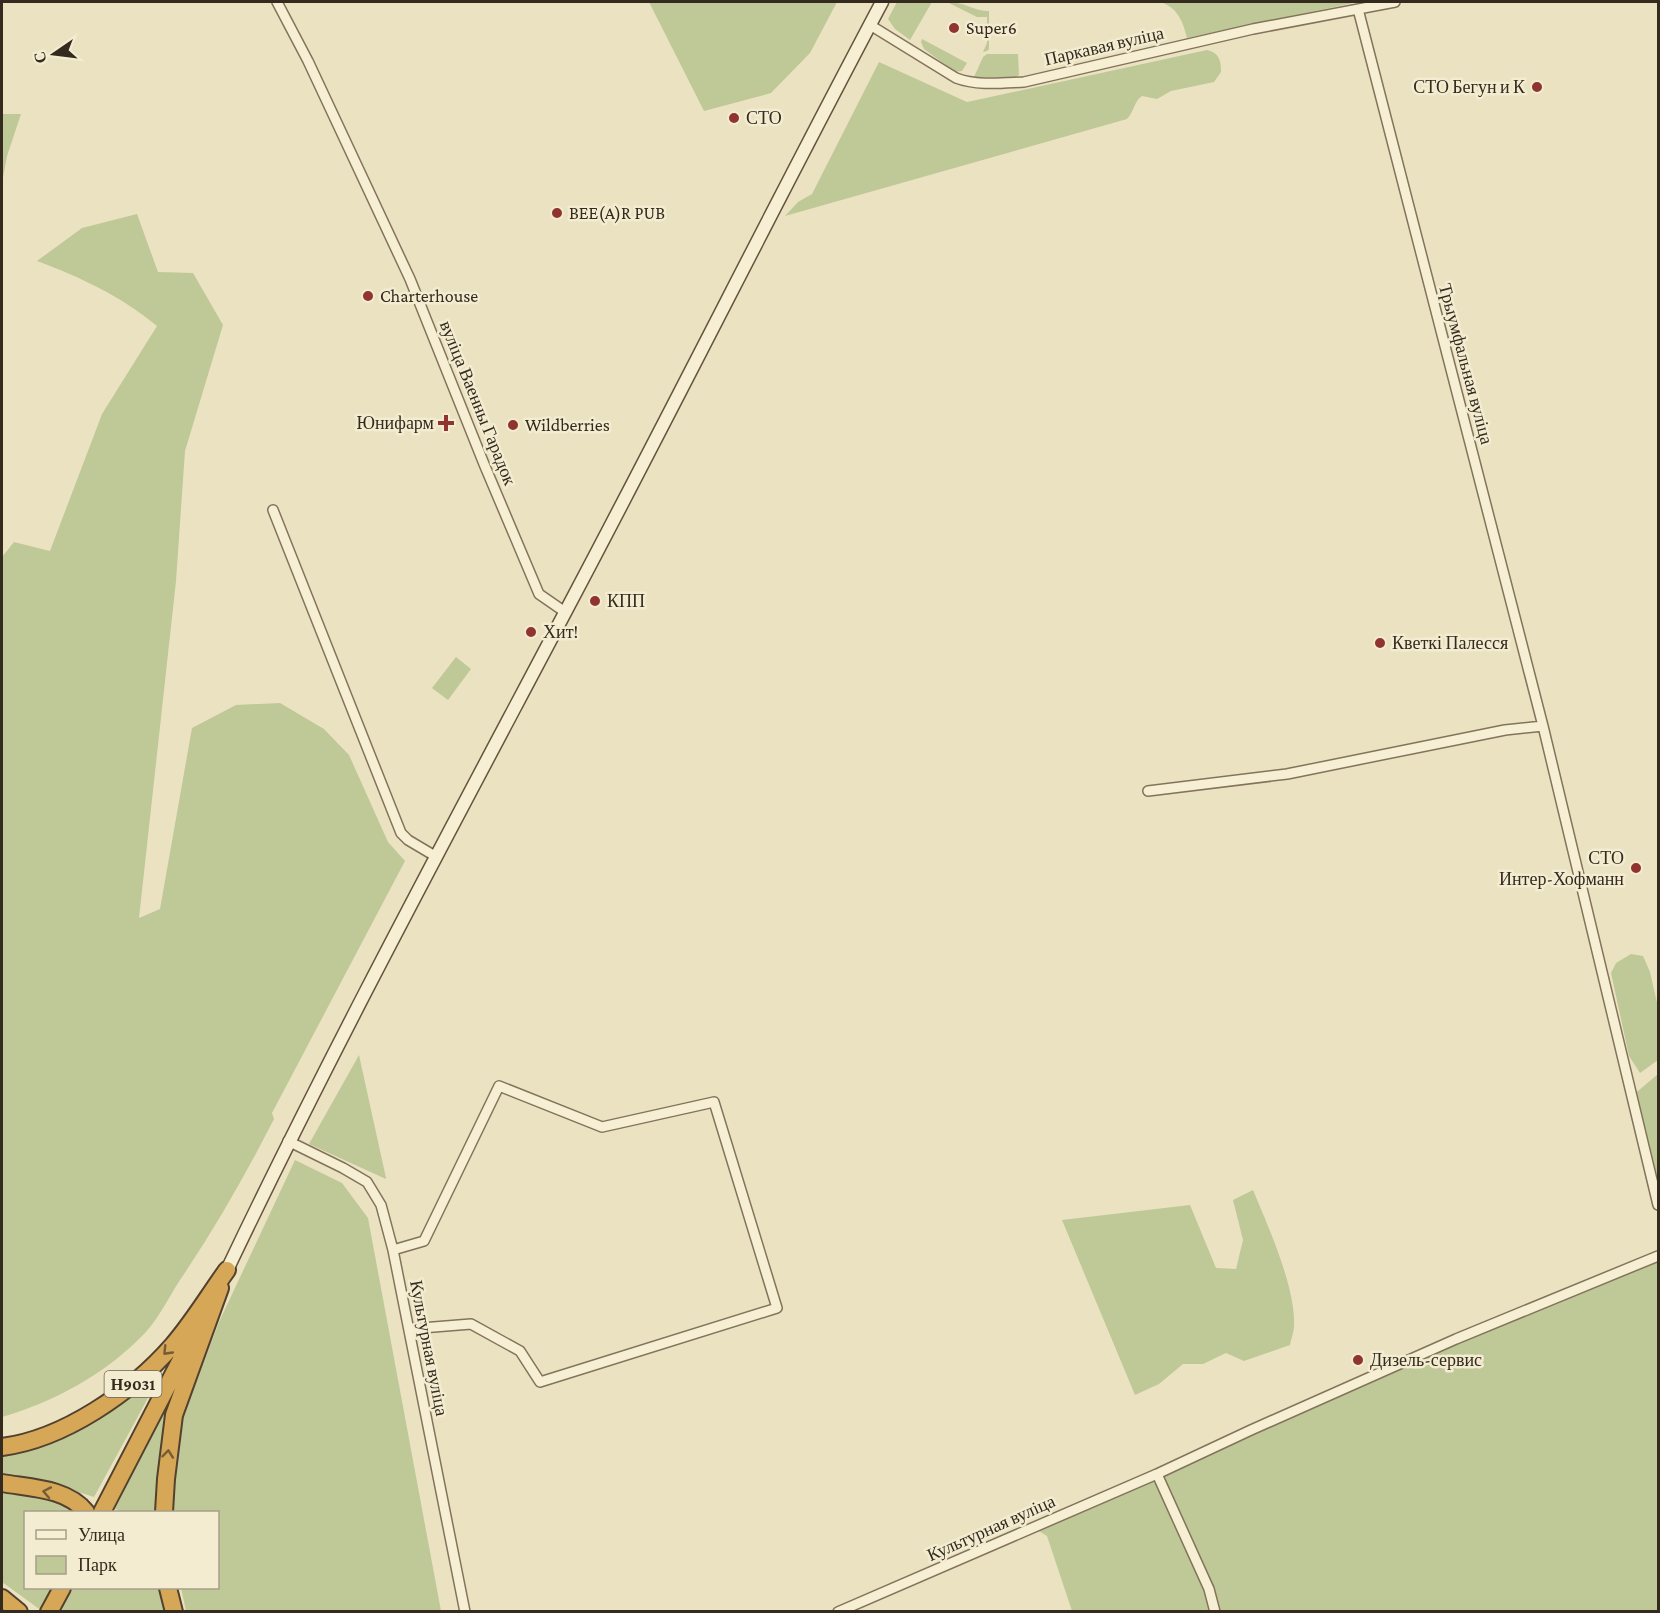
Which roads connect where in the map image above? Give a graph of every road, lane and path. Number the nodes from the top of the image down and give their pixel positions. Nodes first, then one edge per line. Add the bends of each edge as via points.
1 (278, 2) edge
2 (882, 2) edge
3 (1395, 2) edge
4 (1358, 9) junction
5 (870, 25) junction
6 (273, 510) dead end
7 (565, 612) junction
8 (1543, 726) junction
9 (1148, 791) dead end
10 (435, 856) junction
11 (288, 1141) junction
12 (1659, 1205) edge
13 (393, 1250) junction
14 (1659, 1256) edge
15 (227, 1270) junction
16 (409, 1329) junction
17 (2, 1447) edge
18 (1157, 1474) junction
19 (2, 1483) edge
20 (85, 1511) edge
21 (103, 1511) edge
22 (164, 1511) edge
23 (61, 1589) edge
24 (168, 1589) edge
25 (49, 1611) edge
26 (174, 1611) edge
27 (465, 1611) edge
28 (838, 1611) edge
29 (1215, 1611) edge

1 - 7 street, вуліца Ваенны Гарадок via 410,279 539,594
2 - 5 main road, Н9031
3 - 4 street, Паркавая вуліца
4 - 5 street, Паркавая вуліца via 1024,82 995,84 956,78
4 - 8 street, Трыумфальная вуліца
5 - 7 main road, Н9031
6 - 10 street via 401,833
7 - 10 main road, Н9031
8 - 9 street via 1505,730 1287,774
8 - 12 street, Трыумфальная вуліца
10 - 11 main road, Н9031
11 - 13 street, Культурная вуліца via 367,1182 381,1205
11 - 15 main road, Н9031
13 - 16 street, Культурная вуліца
13 - 16 street via 423,1241 499,1086 602,1127 714,1102 777,1308 540,1382 520,1351 471,1324
14 - 18 street, Культурная вуліца via 1456,1339
15 -> 17 highway, Н9031 via 173,1344 122,1393 69,1425
15 - 21 highway, Н9031
22 -> 15 highway, Н9031 via 174,1415
16 - 27 street, Культурная вуліца
18 - 28 street, Культурная вуліца
18 - 29 street via 1209,1589
20 -> 19 highway via 79,1503 60,1494
23 - 25 highway
24 - 26 highway

